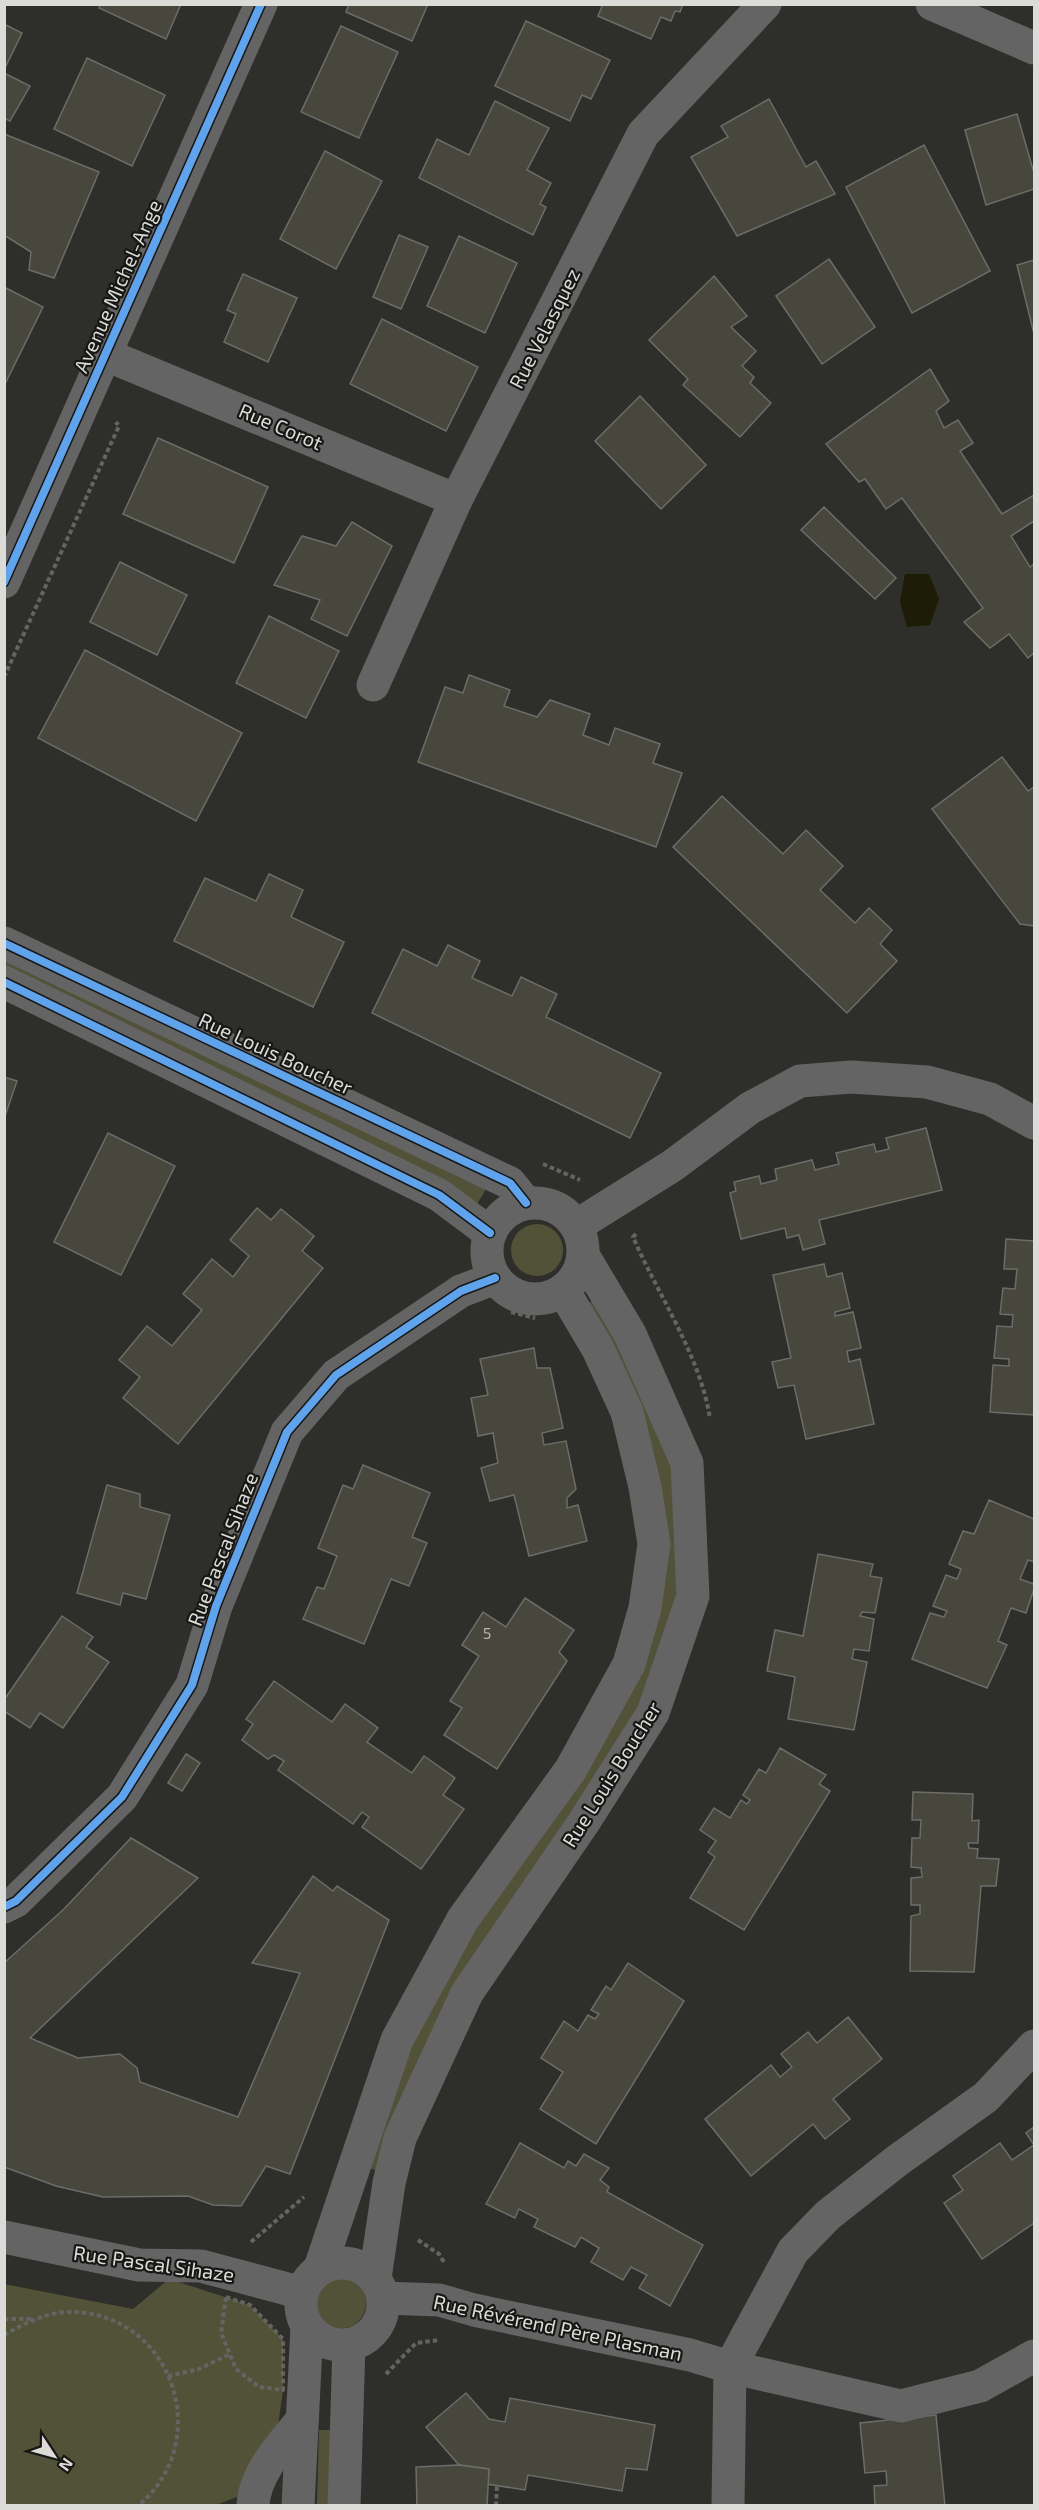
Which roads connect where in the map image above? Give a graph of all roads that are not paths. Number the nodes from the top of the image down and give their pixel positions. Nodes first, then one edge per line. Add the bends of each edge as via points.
1 (261, 4) edge
2 (765, 4) edge
3 (932, 4) edge
4 (1035, 48) edge
5 (104, 354) junction
6 (456, 500) junction
7 (4, 582) edge
8 (373, 684) dead end
9 (4, 944) edge
10 (4, 982) edge
11 (1035, 1123) edge
12 (526, 1203) junction
13 (490, 1233) junction
14 (579, 1240) junction
15 (495, 1278) junction
16 (563, 1290) junction
17 (4, 1907) edge
18 (1035, 2046) edge
19 (4, 2237) edge
20 (311, 2280) junction
21 (379, 2288) junction
22 (307, 2326) junction
23 (349, 2345) junction
24 (1035, 2356) edge
25 (730, 2367) junction
26 (302, 2420) junction
27 (253, 2505) edge
28 (298, 2505) edge
29 (344, 2505) edge
30 (728, 2505) edge

1 - 5 main road, Avenue Michel-Ange
2 - 6 street, Rue Velasquez via 643,134
3 - 4 street
5 - 6 street, Rue Corot
5 - 7 main road, Avenue Michel-Ange
6 - 8 street, Rue Velasquez
9 - 12 main road, Rue Louis Boucher via 459,1157 510,1183
10 - 13 main road via 439,1195
11 - 14 street via 990,1099 927,1082 850,1077 800,1082 750,1108
12 - 13 main road via 510,1209
12 - 14 main road via 555,1207
13 - 15 main road via 486,1249
14 - 16 main road via 573,1280
14 - 21 main road, Rue Louis Boucher via 630,1334 687,1463 693,1596 653,1713 584,1822 467,1992 400,2138 389,2184
15 - 16 main road via 519,1297 549,1297
15 - 17 street, Rue Pascal Sihaze via 461,1291 336,1375 287,1432 216,1606 192,1685 122,1797 15,1901
16 - 20 main road, Rue Louis Boucher via 598,1349 627,1412 654,1544 645,1608 629,1664 571,1769 463,1919 397,2040
18 - 25 street via 986,2097 828,2215 793,2251
19 - 20 street, Rue Pascal Sihaze via 139,2265 201,2266
20 - 21 main road via 335,2263 350,2263 364,2268
20 - 22 main road via 301,2307
21 - 23 main road via 382,2312 378,2325 368,2336
21 - 25 street, Rue Révérend Père Plasman
22 - 23 main road via 315,2336 335,2345
22 - 26 main road
23 - 29 main road
24 - 25 street, Rue Révérend Père Plasman via 980,2386 902,2406
25 - 30 street
26 - 27 street via 253,2489
26 - 28 main road

